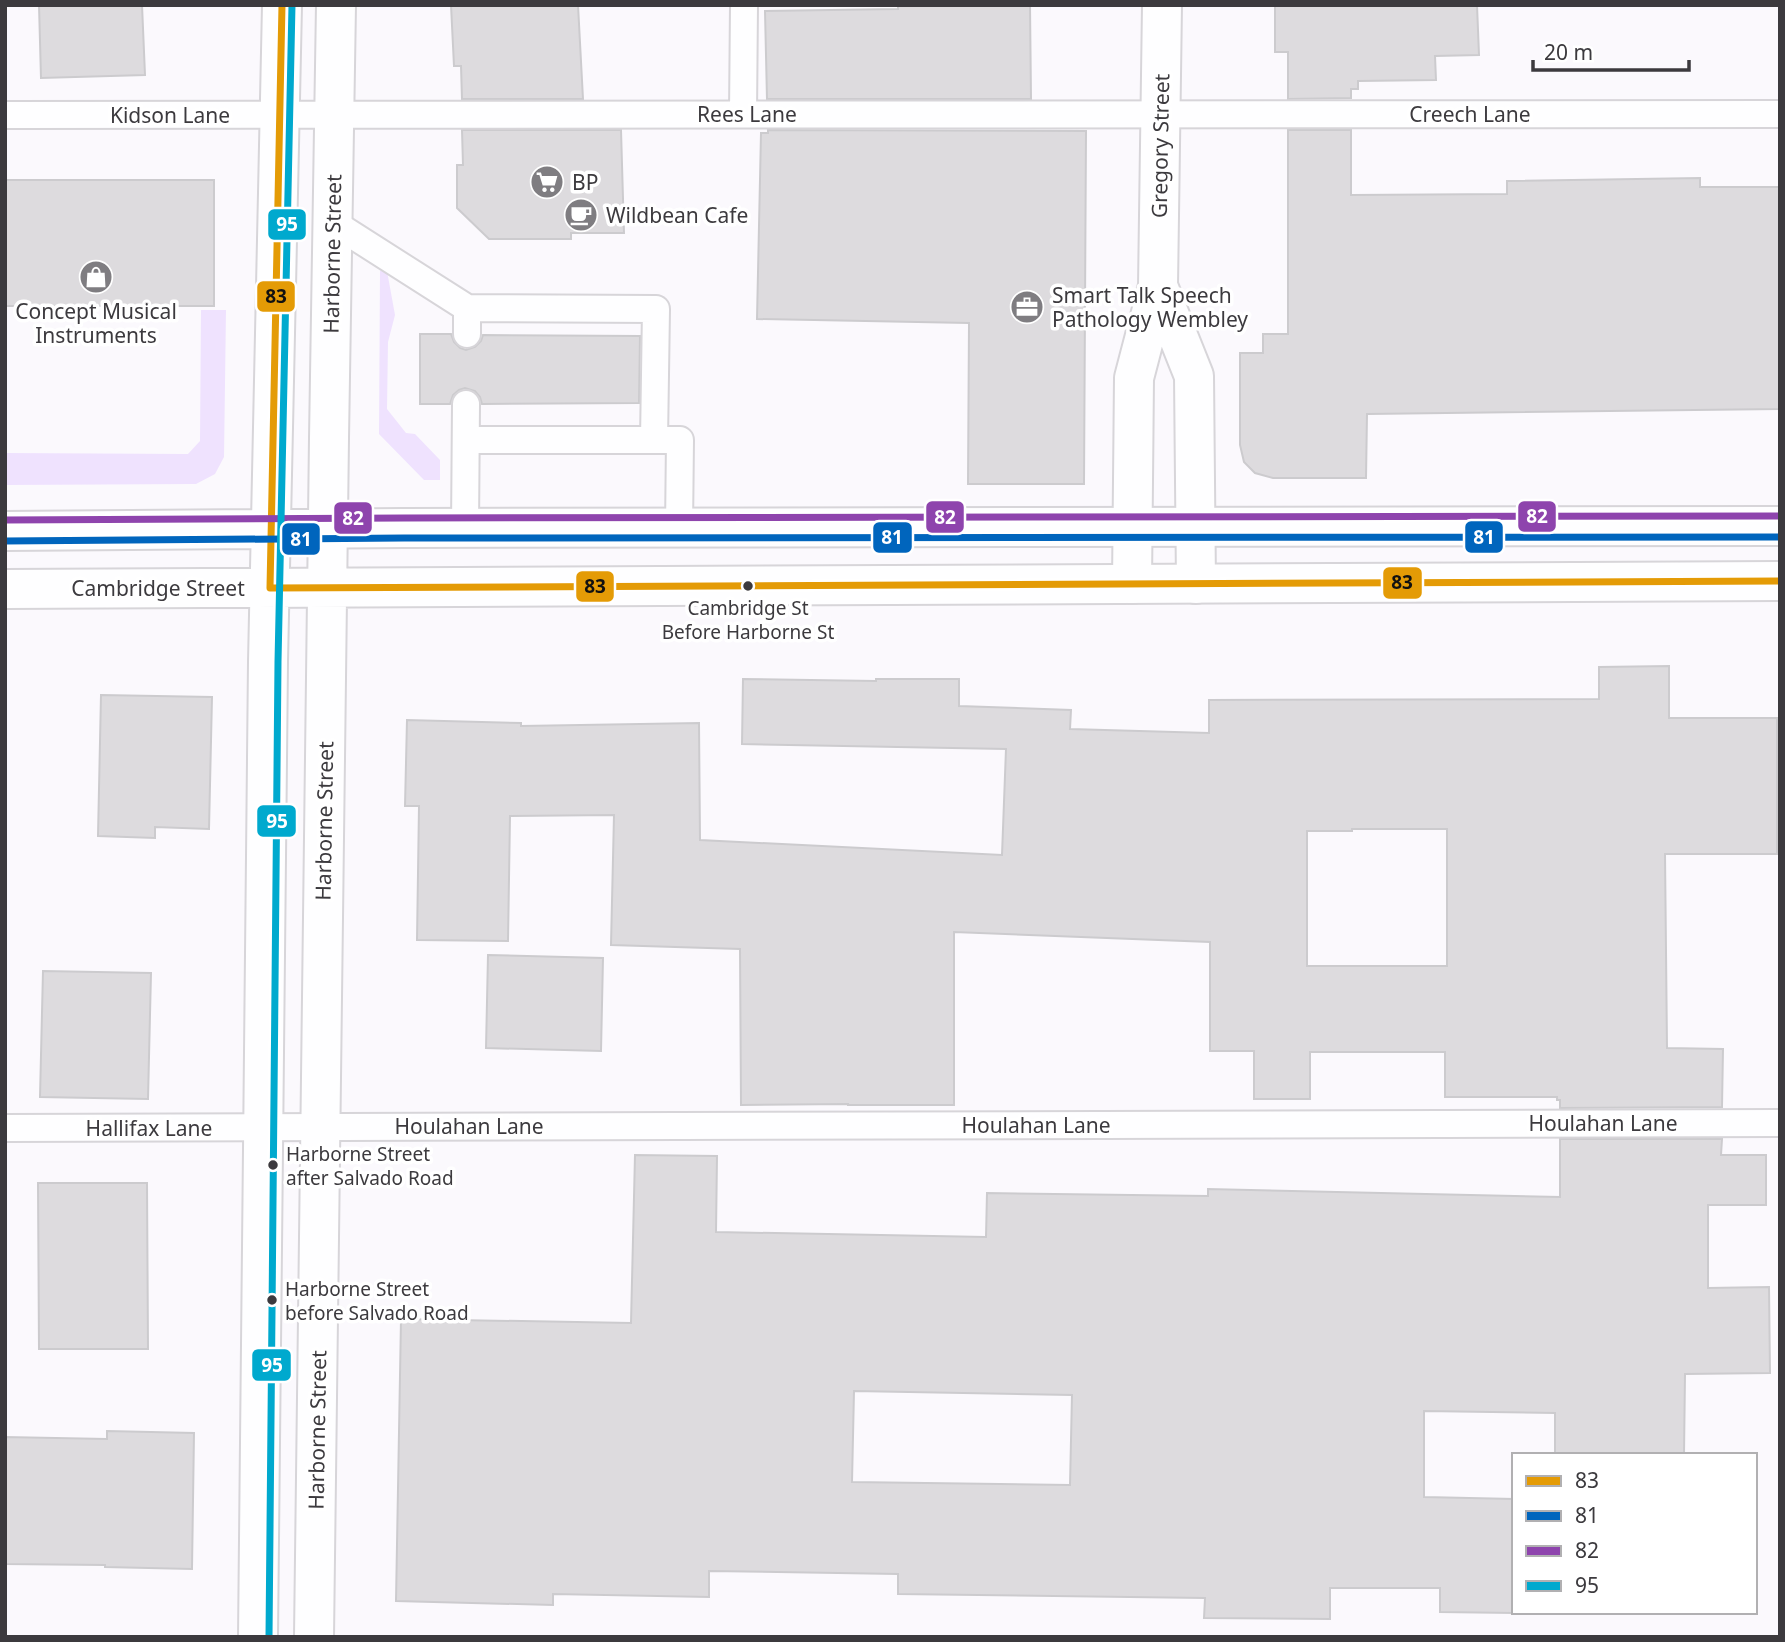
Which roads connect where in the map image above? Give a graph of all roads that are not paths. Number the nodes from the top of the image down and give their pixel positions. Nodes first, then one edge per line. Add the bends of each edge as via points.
1 (282, 5) edge
2 (336, 5) edge
3 (744, 5) edge
4 (1162, 5) edge
5 (334, 114) junction
6 (743, 114) junction
7 (1160, 114) junction
8 (1780, 114) edge
9 (5, 115) edge
10 (279, 115) junction
11 (332, 222) junction
12 (1158, 286) junction
13 (467, 308) junction
14 (467, 334) dead end
15 (466, 404) dead end
16 (466, 440) junction
17 (654, 440) junction
18 (1780, 526) edge
19 (271, 528) junction
20 (328, 528) junction
21 (465, 528) junction
22 (679, 528) junction
23 (1132, 528) junction
24 (1195, 528) junction
25 (5, 531) edge
26 (1780, 581) edge
27 (1132, 584) junction
28 (1196, 584) junction
29 (327, 587) junction
30 (270, 588) junction
31 (5, 589) edge
32 (1780, 1123) edge
33 (292, 1127) junction
34 (5, 1128) edge
35 (258, 1637) edge
36 (314, 1637) edge

1 - 10 main road, Harborne Street
2 - 5 main road, Harborne Street
3 - 6 lane
4 - 7 main road, Gregory Street
5 - 6 lane, Rees Lane
5 - 10 lane, Kidson Lane
5 - 11 main road, Harborne Street
6 - 7 lane, Rees Lane
7 - 8 lane, Creech Lane
7 - 12 main road, Gregory Street
9 - 10 lane, Kidson Lane
10 - 19 main road, Harborne Street
11 - 13 lane
11 - 20 main road, Harborne Street
12 - 23 main road, Gregory Street via 1134,378
12 - 24 main road, Gregory Street via 1194,376
13 - 14 lane
13 - 17 lane via 656,309
15 - 16 lane
16 - 17 lane
16 - 21 lane
17 - 22 lane via 680,440
18 - 24 main road
19 - 20 main road
19 - 25 main road
19 - 30 main road, Harborne Street
20 - 21 main road
20 - 29 main road, Harborne Street
21 - 22 main road
22 - 23 main road
23 - 24 main road
23 - 27 main road, Gregory Street
24 - 28 main road, Gregory Street
26 - 28 main road, Cambridge Street
27 - 28 main road, Cambridge Street
27 - 29 main road, Cambridge Street
29 - 30 main road, Cambridge Street
29 - 33 main road, Harborne Street
30 - 31 main road, Cambridge Street
30 - 33 main road, Harborne Street
32 - 33 lane, Houlahan Lane
33 - 34 lane, Hallifax Lane
33 - 35 main road, Harborne Street
33 - 36 main road, Harborne Street

